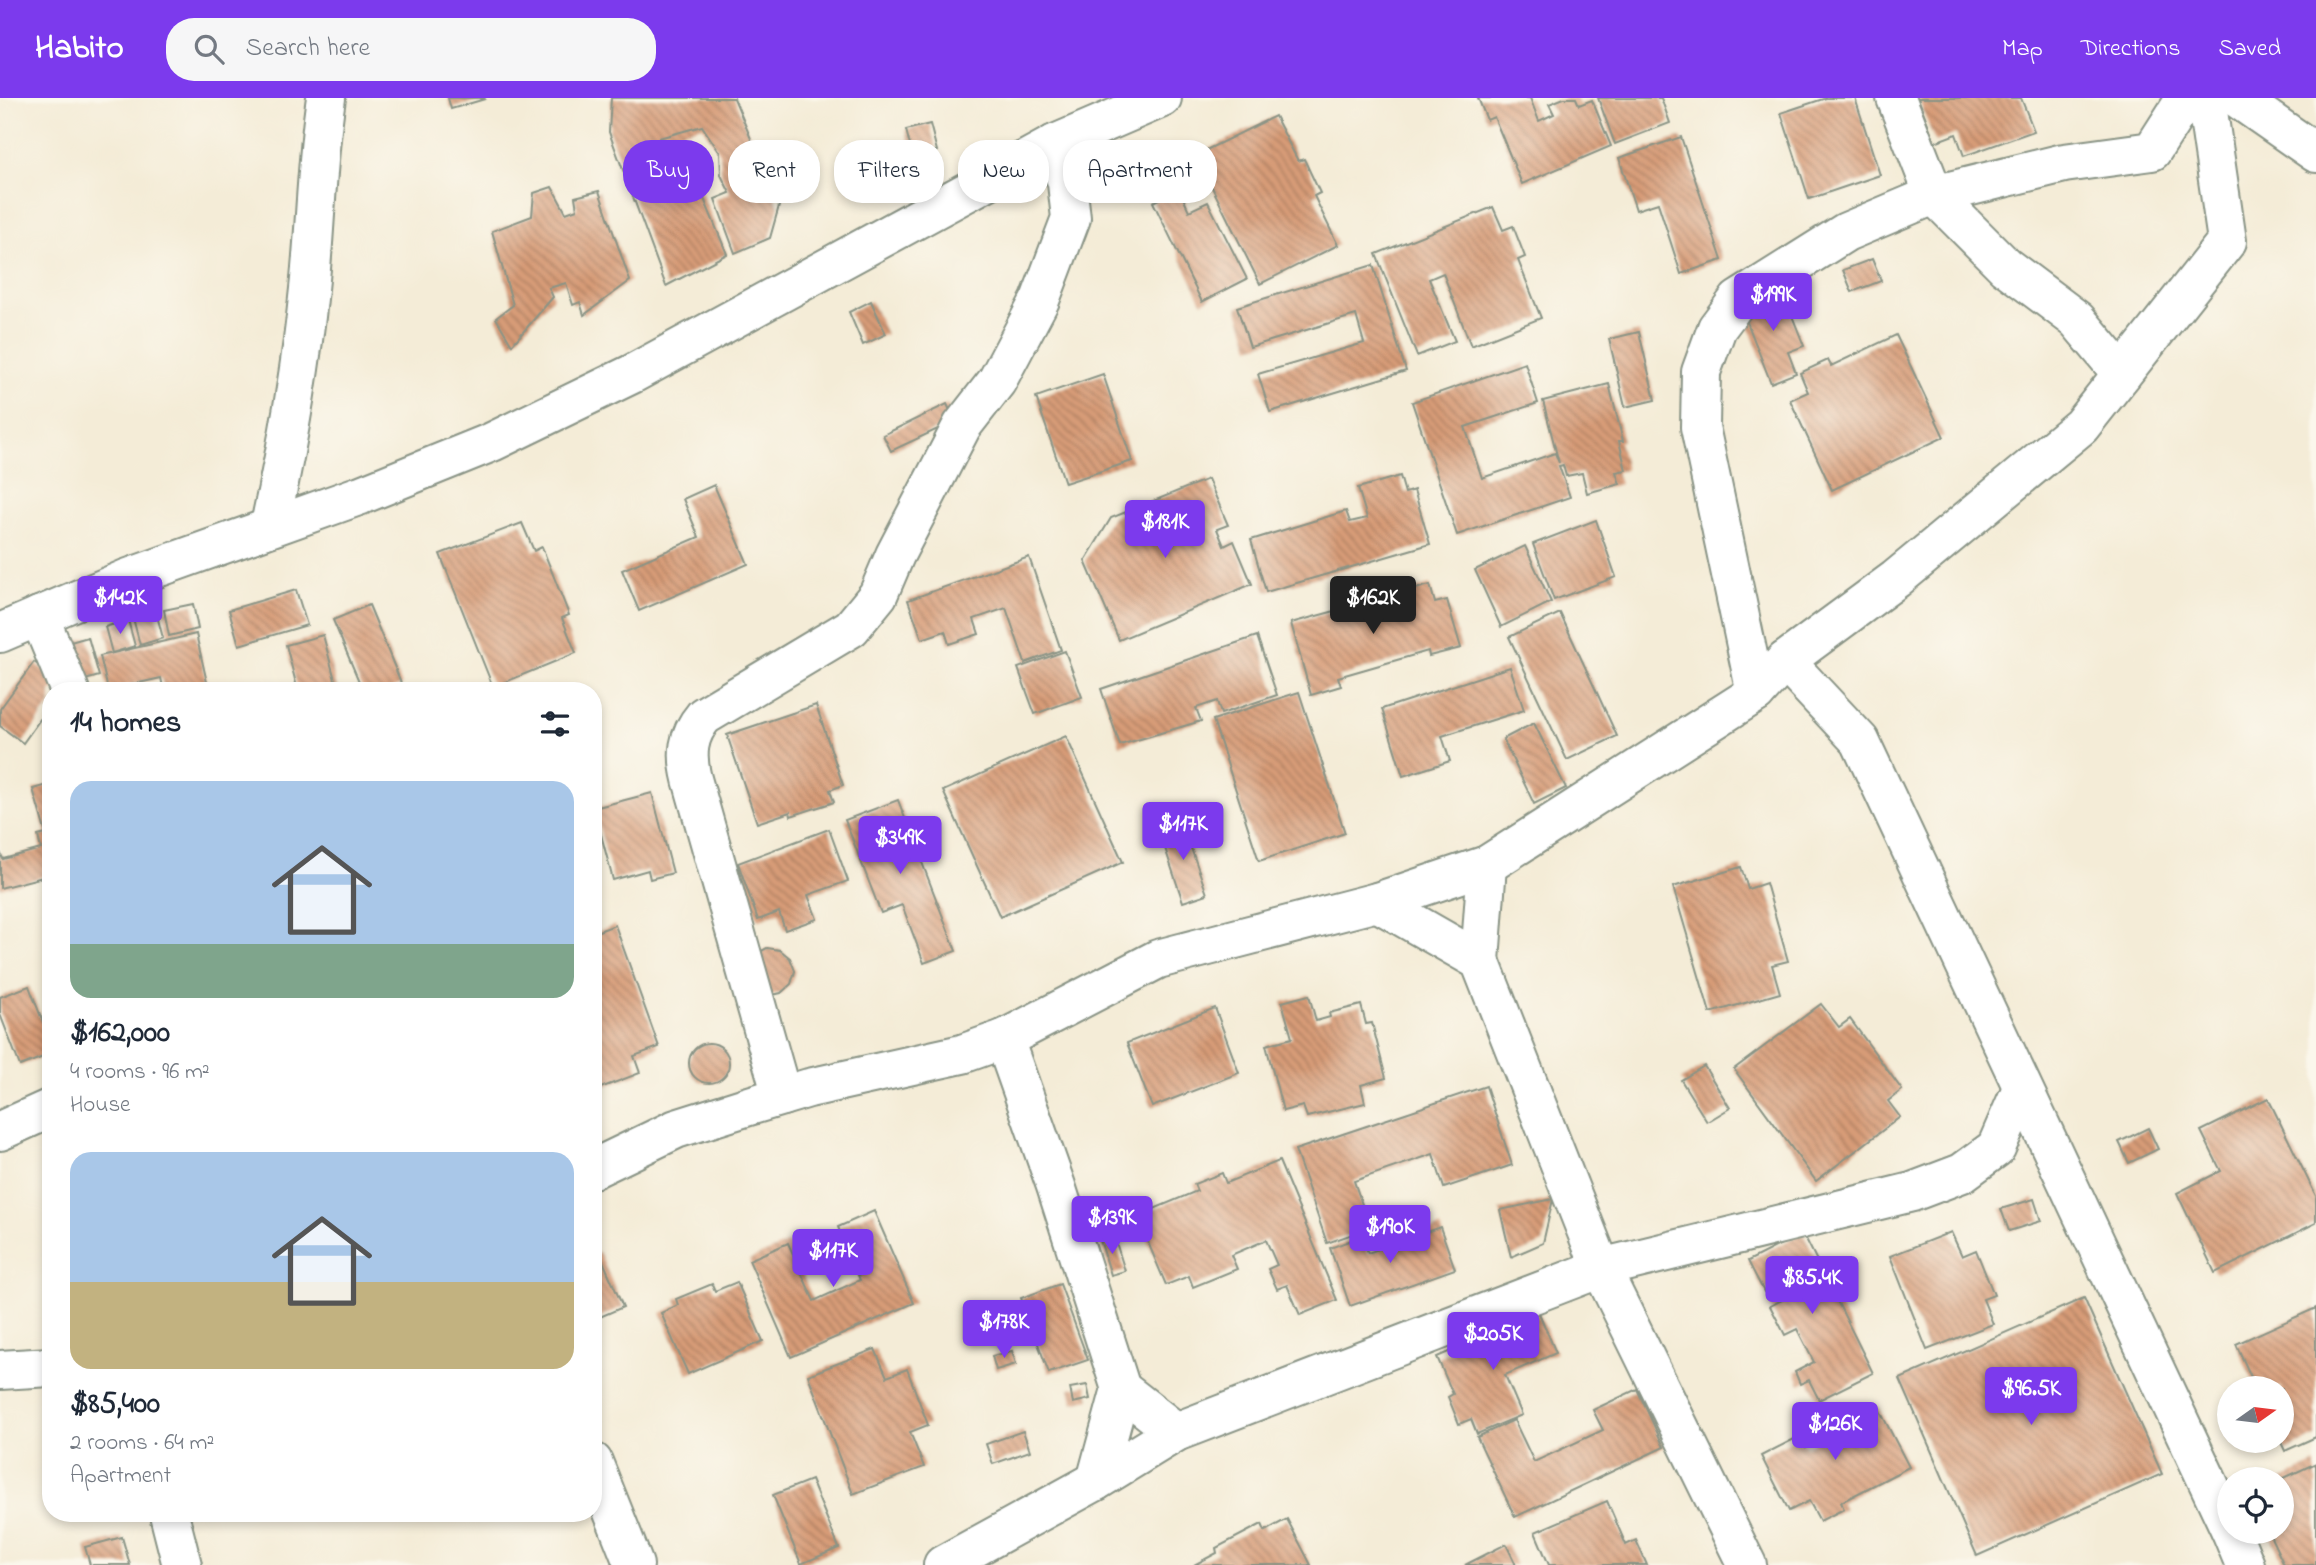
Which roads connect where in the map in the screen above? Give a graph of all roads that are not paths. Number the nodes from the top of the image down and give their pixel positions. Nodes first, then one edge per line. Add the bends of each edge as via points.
1 (326, 98) edge
2 (1162, 98) edge
3 (1896, 98) edge
4 (2186, 98) edge
5 (2206, 98) edge
6 (2237, 98) edge
7 (1055, 144) junction
8 (2316, 153) edge
9 (1934, 195) junction
10 (2122, 374) junction
11 (270, 525) junction
12 (39, 616) junction
13 (0, 633) edge
14 (1785, 661) junction
15 (66, 682) edge
16 (1756, 693) junction
17 (1487, 865) junction
18 (1377, 902) junction
19 (1480, 961) junction
20 (1004, 1039) junction
21 (2022, 1088) junction
22 (782, 1096) junction
23 (42, 1112) edge
24 (0, 1131) edge
25 (602, 1165) edge
26 (1601, 1268) junction
27 (42, 1368) edge
28 (0, 1370) edge
29 (1121, 1389) junction
30 (1176, 1432) junction
31 (1096, 1482) junction
32 (602, 1485) edge
33 (2217, 1502) edge
34 (171, 1522) edge
35 (2236, 1544) edge
36 (182, 1565) edge
37 (634, 1565) edge
38 (943, 1565) edge
39 (1747, 1565) edge
40 (2245, 1565) edge

1 - 11 street via 309,289
2 - 7 street
3 - 9 street
4 - 9 street via 2152,152 2064,163
5 - 10 street via 2227,241
6 - 8 street
7 - 11 street via 632,374 492,442 361,495
7 - 22 street via 1071,218 1040,300 997,381 962,426 878,595 851,628 704,716 688,744 692,779
9 - 10 street via 2005,266 2077,320
9 - 16 street via 1846,232 1738,300 1717,328 1701,372 1700,427
10 - 14 street via 2081,426 1896,579
11 - 12 street
12 - 13 street
12 - 15 street
14 - 16 street
14 - 21 street via 1860,741
16 - 17 street
17 - 18 street
17 - 19 street
18 - 19 street
18 - 20 street via 1158,959
19 - 26 street
20 - 22 street via 962,1054
20 - 29 street
21 - 26 street via 1996,1148 1962,1173 1912,1192
21 - 33 street
22 - 25 street via 676,1129
23 - 24 street
26 - 30 street
26 - 39 street
27 - 28 street
29 - 30 street
29 - 31 street
30 - 31 street
31 - 38 street
32 - 37 street
34 - 36 street
35 - 40 street

